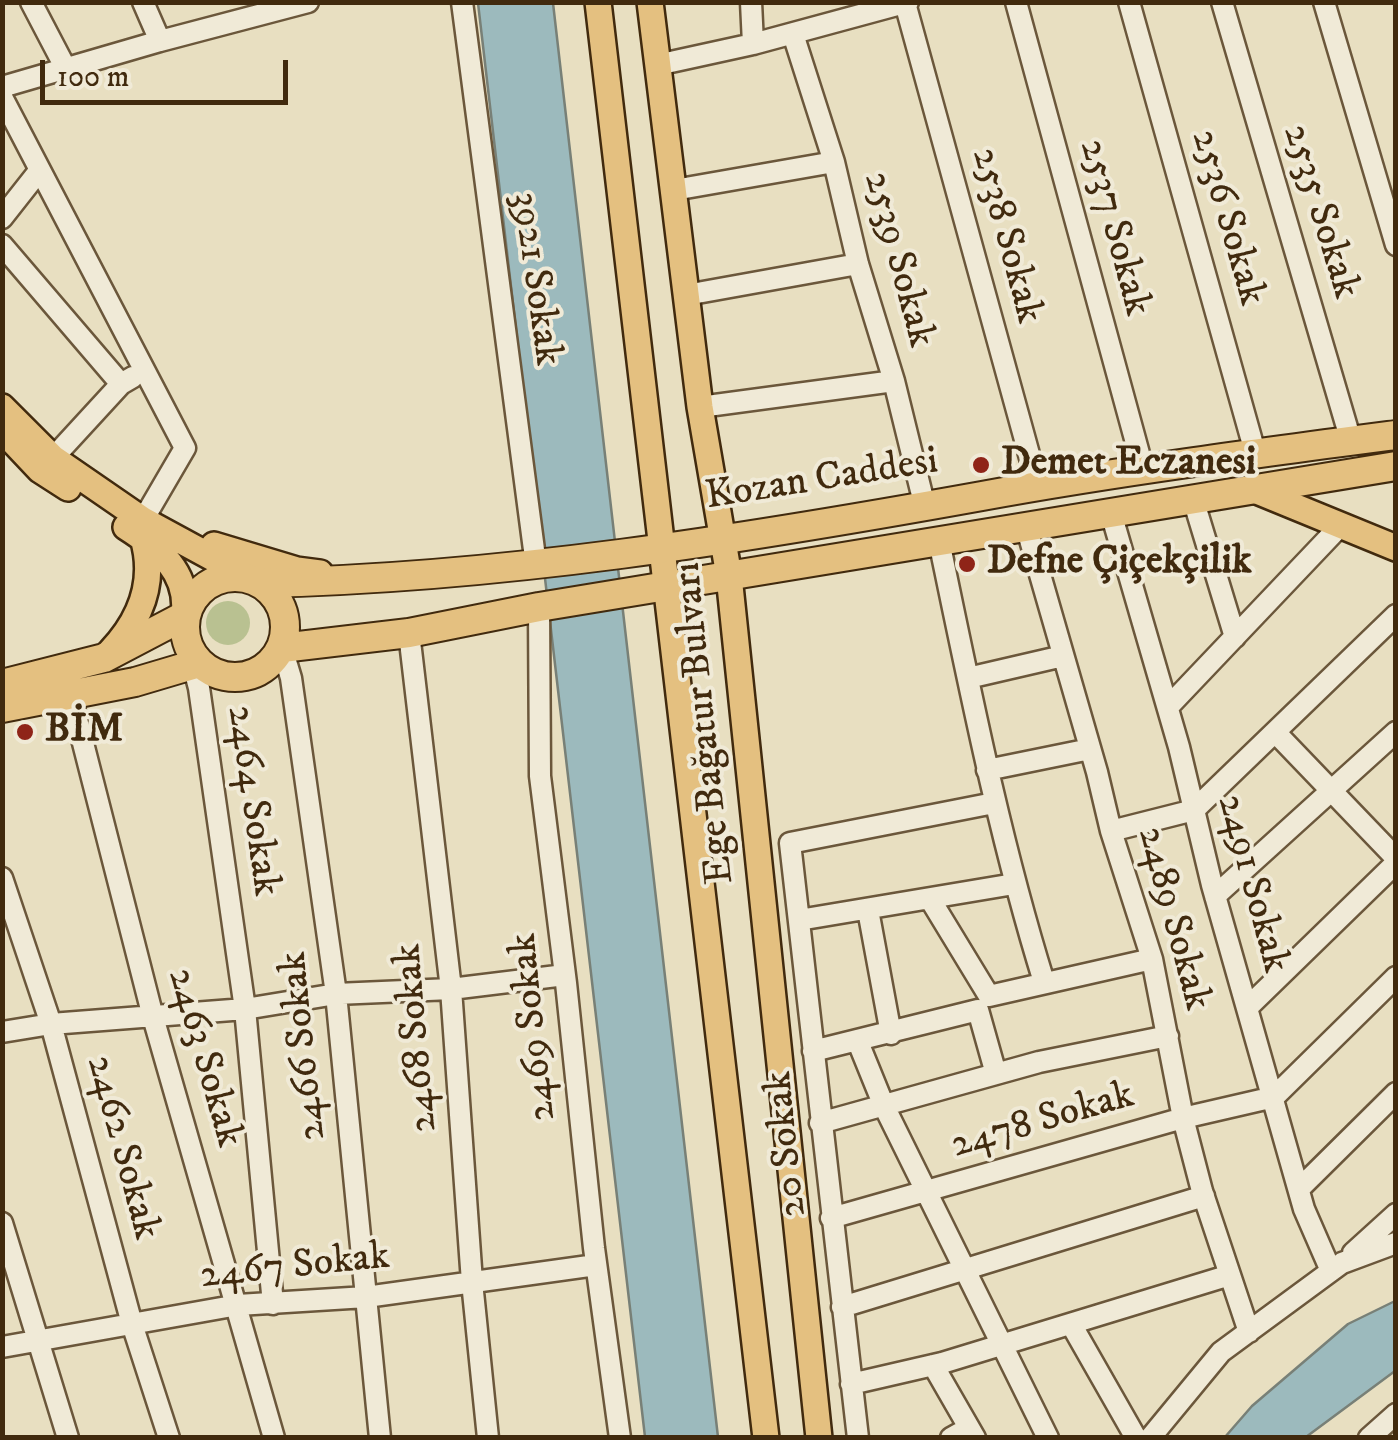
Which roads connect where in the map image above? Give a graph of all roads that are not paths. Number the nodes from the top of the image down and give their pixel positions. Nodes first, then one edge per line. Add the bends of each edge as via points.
1 (30, 2) edge
2 (143, 2) edge
3 (308, 2) edge
4 (462, 2) edge
5 (598, 2) edge
6 (650, 2) edge
7 (750, 2) edge
8 (1016, 2) edge
9 (1129, 2) edge
10 (1222, 2) edge
11 (1324, 2) edge
12 (907, 3) edge
13 (257, 9) edge
14 (793, 34) junction
15 (160, 41) junction
16 (753, 44) junction
17 (658, 65) junction
18 (65, 67) junction
19 (2, 87) edge
20 (2, 96) edge
21 (834, 162) junction
22 (40, 171) junction
23 (674, 190) junction
24 (2, 218) edge
25 (1396, 244) edge
26 (2, 245) edge
27 (858, 264) junction
28 (686, 296) junction
29 (143, 371) junction
30 (894, 381) junction
31 (121, 384) junction
32 (700, 407) junction
33 (2, 408) edge
34 (2, 431) edge
35 (1396, 434) edge
36 (1352, 440) junction
37 (1256, 452) junction
38 (53, 458) junction
39 (1396, 466) edge
40 (1144, 472) junction
41 (1038, 488) junction
42 (1263, 488) junction
43 (1192, 499) junction
44 (924, 507) junction
45 (1111, 513) junction
46 (1026, 526) junction
47 (1341, 526) junction
48 (150, 529) junction
49 (724, 537) junction
50 (939, 541) junction
51 (1396, 548) edge
52 (651, 550) junction
53 (536, 565) junction
54 (729, 576) junction
55 (374, 580) junction
56 (259, 583) junction
57 (652, 590) junction
58 (539, 607) junction
59 (1396, 615) edge
60 (184, 616) junction
61 (409, 633) junction
62 (1235, 638) junction
63 (282, 648) junction
64 (1064, 656) junction
65 (104, 658) junction
66 (196, 664) junction
67 (968, 678) junction
68 (2, 684) edge
69 (71, 696) junction
70 (1168, 707) junction
71 (2, 708) edge
72 (1274, 732) junction
73 (1396, 732) edge
74 (1090, 748) junction
75 (987, 770) junction
76 (1332, 792) junction
77 (994, 804) junction
78 (1194, 810) junction
79 (1111, 832) junction
80 (1396, 861) edge
81 (2, 878) edge
82 (1014, 884) junction
83 (1215, 896) junction
84 (930, 899) junction
85 (868, 910) junction
86 (798, 920) junction
87 (1152, 958) junction
88 (565, 975) junction
89 (1396, 977) edge
90 (1044, 982) junction
91 (451, 989) junction
92 (336, 994) junction
93 (984, 1003) junction
94 (1248, 1007) junction
95 (245, 1008) junction
96 (153, 1017) junction
97 (51, 1024) junction
98 (2, 1032) edge
99 (891, 1034) junction
100 (1168, 1036) junction
101 (858, 1042) junction
102 (812, 1052) junction
103 (996, 1074) junction
104 (1396, 1093) edge
105 (1274, 1097) junction
106 (884, 1106) junction
107 (1183, 1118) junction
108 (820, 1123) junction
109 (1299, 1189) junction
110 (926, 1192) junction
111 (1204, 1196) junction
112 (1396, 1214) edge
113 (832, 1218) junction
114 (2, 1224) edge
115 (1396, 1243) edge
116 (596, 1265) junction
117 (1336, 1267) junction
118 (964, 1270) junction
119 (1230, 1276) junction
120 (472, 1282) junction
121 (366, 1296) junction
122 (274, 1304) junction
123 (238, 1305) junction
124 (842, 1307) junction
125 (132, 1324) junction
126 (1071, 1324) junction
127 (1249, 1332) junction
128 (36, 1342) junction
129 (1002, 1345) junction
130 (2, 1346) edge
131 (933, 1365) junction
132 (852, 1384) junction
133 (1396, 1414) edge
134 (965, 1434) edge
135 (68, 1438) edge
136 (169, 1438) edge
137 (274, 1438) edge
138 (380, 1438) edge
139 (488, 1438) edge
140 (620, 1438) edge
141 (766, 1438) edge
142 (818, 1438) edge
143 (858, 1438) edge
144 (1048, 1438) edge
145 (1136, 1438) edge
146 (1150, 1438) edge
147 (1370, 1438) edge

1 - 18 street
2 - 15 street
3 - 13 street
4 - 53 street, 3921 Sokak
5 - 52 main road, Ege Bağatur Bulvarı
6 - 17 main road, Ege Bağatur Bulvarı
7 - 16 street
8 - 40 street, 2537 Sokak
9 - 37 street, 2536 Sokak
10 - 36 street, 2535 Sokak
11 - 25 street
12 - 14 street
12 - 41 street, 2538 Sokak
13 - 15 street
14 - 16 street
14 - 21 street, 2539 Sokak
15 - 18 street
16 - 17 street
17 - 23 main road, Ege Bağatur Bulvarı
18 - 19 street
20 - 22 street
21 - 23 street
21 - 27 street, 2539 Sokak
22 - 24 street
22 - 29 street
23 - 28 main road, Ege Bağatur Bulvarı
26 - 31 street
27 - 28 street
27 - 30 street, 2539 Sokak
28 - 32 main road, Ege Bağatur Bulvarı
29 - 31 street
29 - 48 street via 185,448
30 - 32 street
30 - 44 street, 2539 Sokak
31 - 38 street
32 - 49 main road, Ege Bağatur Bulvarı
33 - 38 main road
34 - 48 main road via 40,470
35 - 36 highway, Kozan Caddesi
36 - 37 highway, Kozan Caddesi
37 - 40 highway, Kozan Caddesi
37 - 42 highway via 1280,473
38 - 48 main road
39 - 42 highway, Kozan Caddesi
40 - 41 highway, Kozan Caddesi
41 - 44 highway, Kozan Caddesi
42 - 43 highway, Kozan Caddesi
42 - 47 main road
43 - 45 highway, Kozan Caddesi
43 - 62 street
44 - 49 highway, Kozan Caddesi
45 - 46 highway, Kozan Caddesi
45 - 70 street, 2491 Sokak
46 - 50 highway, Kozan Caddesi
46 - 64 street, 2489 Sokak
47 - 51 main road
47 - 62 street
48 - 55 main road via 297,570
48 - 56 main road
48 - 60 main road via 187,596
48 - 65 main road via 144,604
49 - 52 highway, Kozan Caddesi
49 - 54 main road, Ege Bağatur Bulvarı
50 - 54 highway, Kozan Caddesi
50 - 67 street
52 - 53 highway, Kozan Caddesi
52 - 57 main road, Ege Bağatur Bulvarı
53 - 55 highway, Kozan Caddesi
54 - 57 highway, Kozan Caddesi
54 - 142 main road, Ege Bağatur Bulvarı
55 - 56 highway, Kozan Caddesi
56 - 60 highway via 223,578 204,587
56 - 63 highway via 280,605
57 - 58 highway, Kozan Caddesi
57 - 141 main road, Ege Bağatur Bulvarı
58 - 61 highway, Kozan Caddesi
58 - 88 street, 2469 Sokak via 540,776
59 - 72 street
60 - 65 highway
60 - 66 highway
61 - 63 highway, Kozan Caddesi
61 - 91 street, 2468 Sokak
62 - 70 street
63 - 66 highway via 249,676 224,676
63 - 92 street, 2466 Sokak
64 - 67 street
64 - 74 street, 2489 Sokak
65 - 68 highway
66 - 69 highway
66 - 95 street, 2464 Sokak
67 - 75 street
69 - 71 highway
69 - 96 street, 2463 Sokak
70 - 78 street, 2491 Sokak
72 - 76 street
72 - 78 street
73 - 76 street
74 - 75 street
74 - 79 street, 2489 Sokak
75 - 77 street
76 - 80 street
76 - 83 street
77 - 82 street
77 - 86 street, 20 Sokak via 790,843
78 - 79 street
78 - 83 street, 2491 Sokak
79 - 87 street, 2489 Sokak
80 - 94 street
81 - 97 street, 2462 Sokak
82 - 84 street
82 - 90 street
83 - 94 street, 2491 Sokak
84 - 85 street
84 - 93 street
85 - 86 street
85 - 99 street
86 - 102 street, 20 Sokak
87 - 90 street
87 - 100 street, 2489 Sokak
88 - 91 street
88 - 116 street, 2469 Sokak
89 - 105 street
90 - 93 street
91 - 92 street
91 - 120 street, 2468 Sokak
92 - 95 street
92 - 121 street, 2466 Sokak
93 - 99 street
93 - 103 street
94 - 105 street, 2491 Sokak
95 - 96 street
95 - 122 street, 2464 Sokak
96 - 97 street
96 - 123 street, 2463 Sokak
97 - 98 street
97 - 125 street, 2462 Sokak
99 - 101 street
100 - 103 street
100 - 107 street, 2489 Sokak
101 - 102 street
101 - 106 street
102 - 108 street, 20 Sokak
103 - 106 street
104 - 109 street
105 - 107 street, 2478 Sokak
105 - 109 street, 2491 Sokak
106 - 108 street
106 - 110 street
107 - 110 street, 2478 Sokak
107 - 111 street, 2489 Sokak
108 - 113 street, 20 Sokak
109 - 117 street, 2491 Sokak
110 - 113 street, 2478 Sokak
110 - 118 street
111 - 118 street
111 - 119 street, 2489 Sokak
112 - 117 street
113 - 124 street, 20 Sokak
114 - 128 street
115 - 117 street
116 - 120 street, 2467 Sokak
116 - 140 street, 2469 Sokak
117 - 127 street
118 - 124 street
118 - 129 street
119 - 126 street
119 - 127 street, 2489 Sokak
120 - 121 street, 2467 Sokak
120 - 139 street, 2468 Sokak
121 - 122 street, 2467 Sokak
121 - 138 street, 2466 Sokak
122 - 123 street, 2467 Sokak
123 - 125 street, 2467 Sokak
123 - 137 street, 2463 Sokak
124 - 132 street, 20 Sokak
125 - 128 street, 2467 Sokak
125 - 136 street, 2462 Sokak
126 - 129 street
126 - 145 street
127 - 146 street via 1221,1352
128 - 130 street, 2467 Sokak
128 - 135 street
129 - 131 street
129 - 144 street
131 - 132 street
131 - 134 street
132 - 143 street, 20 Sokak
133 - 147 street

